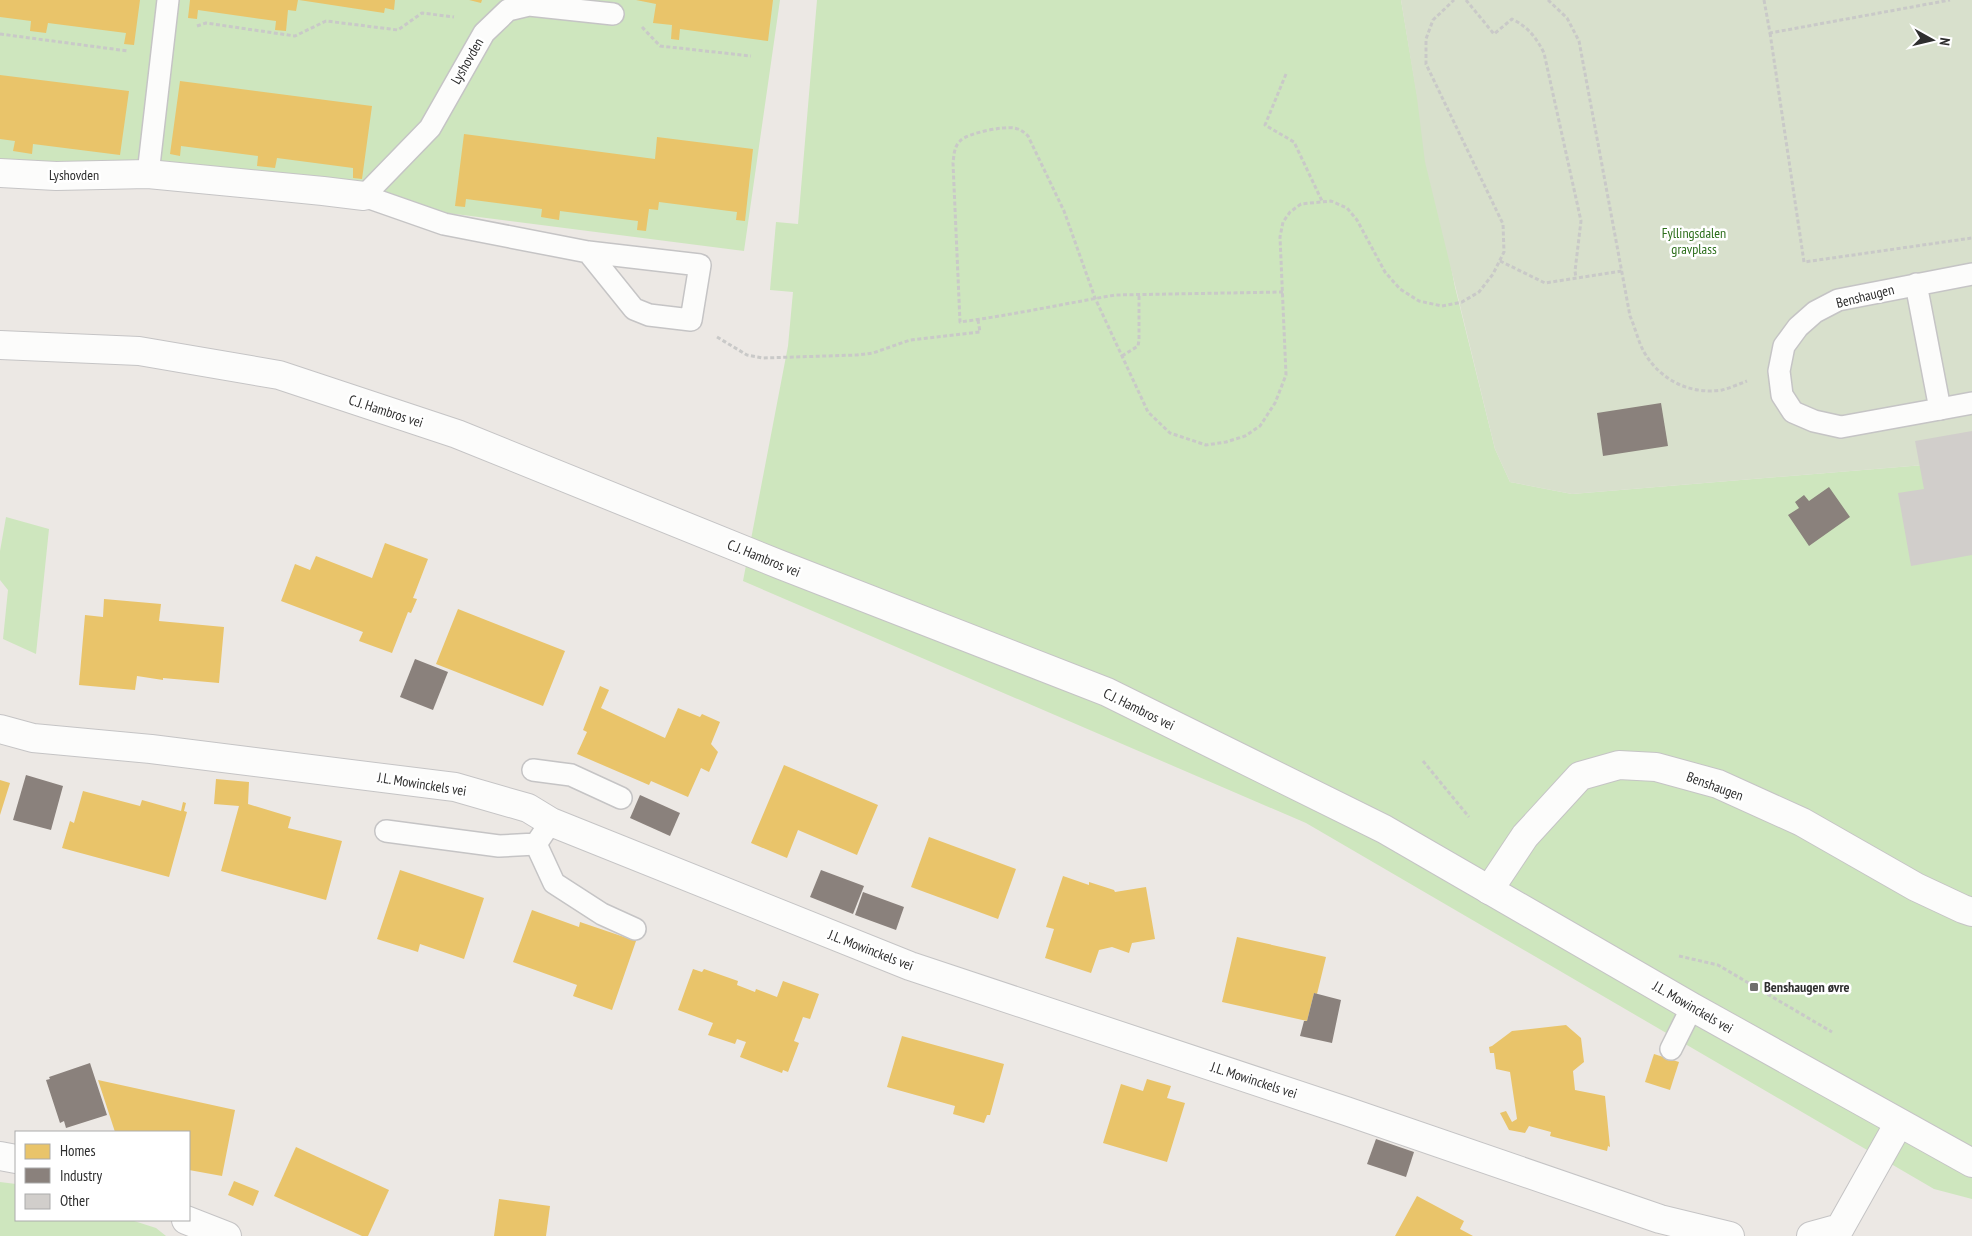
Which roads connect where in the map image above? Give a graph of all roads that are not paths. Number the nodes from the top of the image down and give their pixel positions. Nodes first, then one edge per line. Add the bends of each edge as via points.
1 (168, 0) edge
2 (613, 14) road end
3 (0, 173) edge
4 (148, 174) junction
5 (364, 196) junction
6 (588, 252) junction
7 (1972, 274) edge
8 (1916, 284) junction
9 (0, 345) edge
10 (1972, 403) edge
11 (1940, 409) junction
12 (0, 729) edge
13 (533, 770) dead end
14 (621, 798) dead end
15 (386, 830) dead end
16 (543, 833) junction
17 (1489, 890) junction
18 (1972, 912) edge
19 (635, 929) dead end
20 (1692, 1007) junction
21 (1671, 1049) dead end
22 (1899, 1122) junction
23 (0, 1156) edge
24 (15, 1160) edge
25 (1972, 1163) edge
26 (188, 1221) edge
27 (226, 1236) edge
28 (1730, 1236) edge
29 (1812, 1236) edge

1 - 4 lane
2 - 5 lane, Lyshovden via 529,5 508,10 484,33 430,128
3 - 4 street, Lyshovden via 56,176
4 - 5 street, Lyshovden
5 - 6 lane, Lyshovden via 444,224
6 - 6 lane, Lyshovden via 700,265 692,320 648,315 634,309
7 - 8 lane, Benshaugen
8 - 11 lane
8 - 11 lane, Benshaugen via 1838,300 1815,312 1784,346 1778,371 1782,395 1793,412 1841,427
9 - 17 street, C.J. Hambros vei via 139,351 279,375 457,434 1107,692 1384,829
10 - 11 lane
12 - 16 street, J.L. Mowinckels vei via 33,738 161,750 455,787 528,808
13 - 14 lane via 570,775
15 - 16 lane via 499,846
16 - 19 lane via 554,883 602,914
16 - 28 street, J.L. Mowinckels vei via 910,966 1660,1219
17 - 18 street, Benshaugen via 1525,836 1580,776 1619,765 1656,766 1718,784 1802,822 1916,887
17 - 20 street, J.L. Mowinckels vei
20 - 21 lane
20 - 22 street, J.L. Mowinckels vei
22 - 25 street, J.L. Mowinckels vei
22 - 29 street via 1840,1228
23 - 24 street
26 - 27 street

